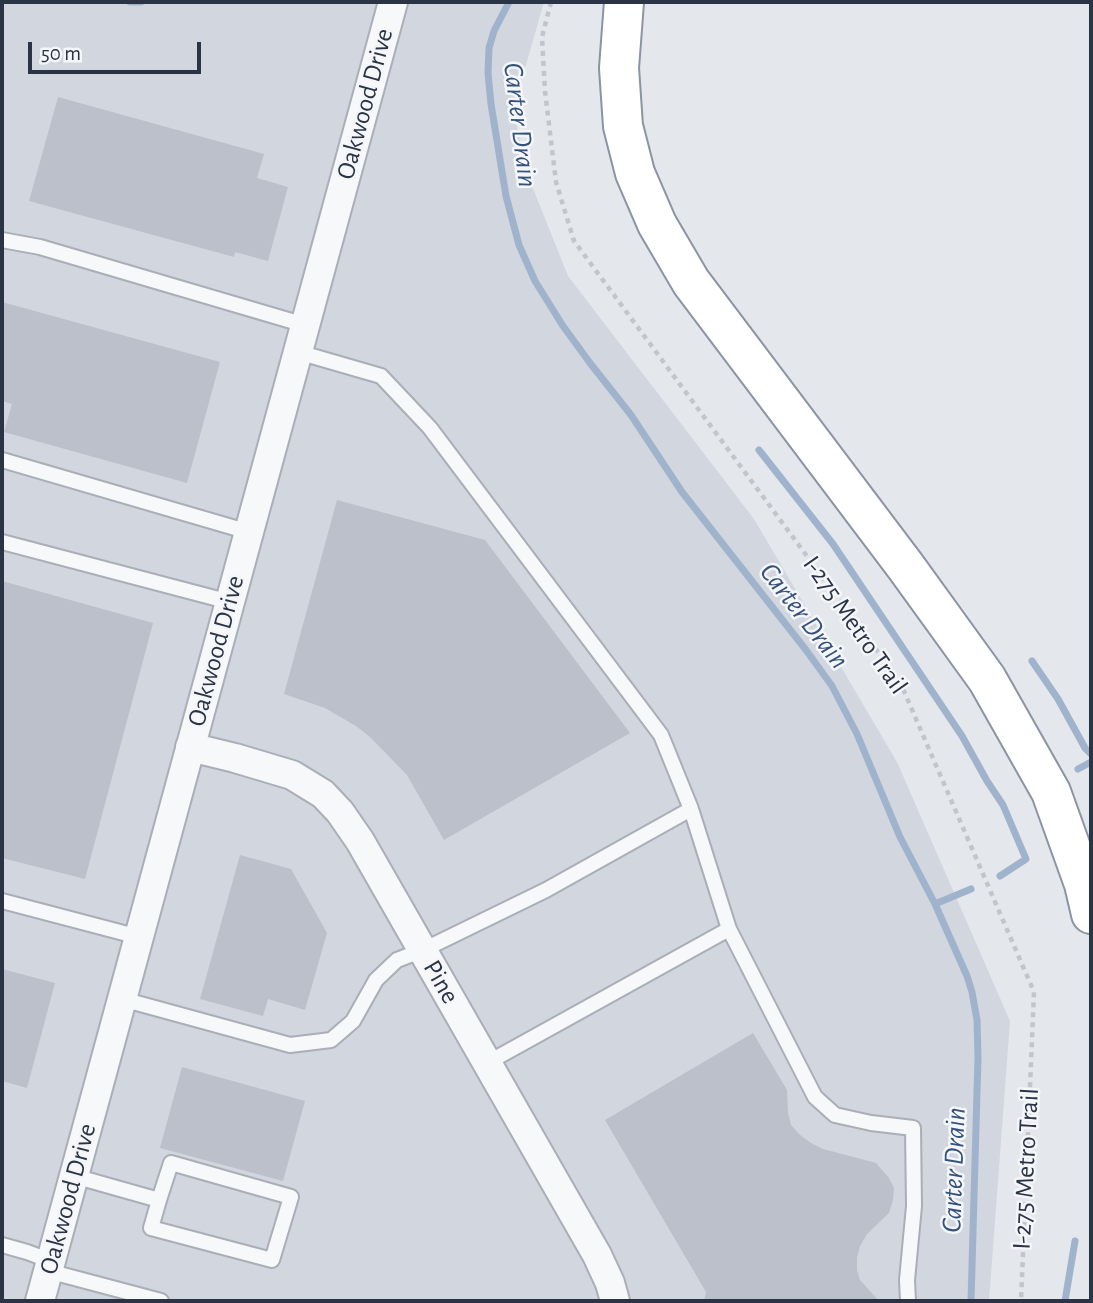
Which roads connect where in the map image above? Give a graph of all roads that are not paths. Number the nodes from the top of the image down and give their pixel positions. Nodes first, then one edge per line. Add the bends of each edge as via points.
1 (393, 2) edge
2 (624, 2) edge
3 (2, 240) edge
4 (301, 339) junction
5 (2, 460) edge
6 (249, 531) junction
7 (2, 542) edge
8 (230, 602) junction
9 (190, 747) junction
10 (691, 809) junction
11 (2, 901) edge
12 (1091, 914) edge
13 (729, 929) junction
14 (139, 937) junction
15 (422, 950) junction
16 (122, 999) junction
17 (487, 1063) junction
18 (74, 1176) junction
19 (159, 1200) junction
20 (2, 1245) edge
21 (49, 1266) junction
22 (40, 1301) edge
23 (162, 1301) edge
24 (615, 1301) edge
25 (908, 1301) edge

1 - 4 street, Oakwood Drive
2 - 12 highway via 619,68 623,126 635,173 657,224 691,282 987,679 1051,792
3 - 4 lane via 40,247
4 - 6 street, Oakwood Drive
4 - 10 lane via 382,376 430,428 661,734
5 - 6 lane
6 - 8 street, Oakwood Drive
7 - 8 lane
8 - 9 street, Oakwood Drive
9 - 14 street, Oakwood Drive
9 - 15 street, Pine via 292,775 323,794 360,841
10 - 13 lane
10 - 15 lane via 546,890
11 - 14 lane
13 - 17 lane
13 - 25 lane via 815,1097 835,1115 913,1128
14 - 16 street, Oakwood Drive
15 - 16 lane via 397,960 376,980 353,1021 331,1040 290,1045
15 - 17 street, Pine
16 - 18 street, Oakwood Drive
17 - 24 street, Pine via 597,1255
18 - 19 lane
18 - 21 street, Oakwood Drive
19 - 19 lane via 171,1163 291,1197 272,1260 151,1228
20 - 21 lane via 27,1251
21 - 22 street, Oakwood Drive
21 - 23 lane

